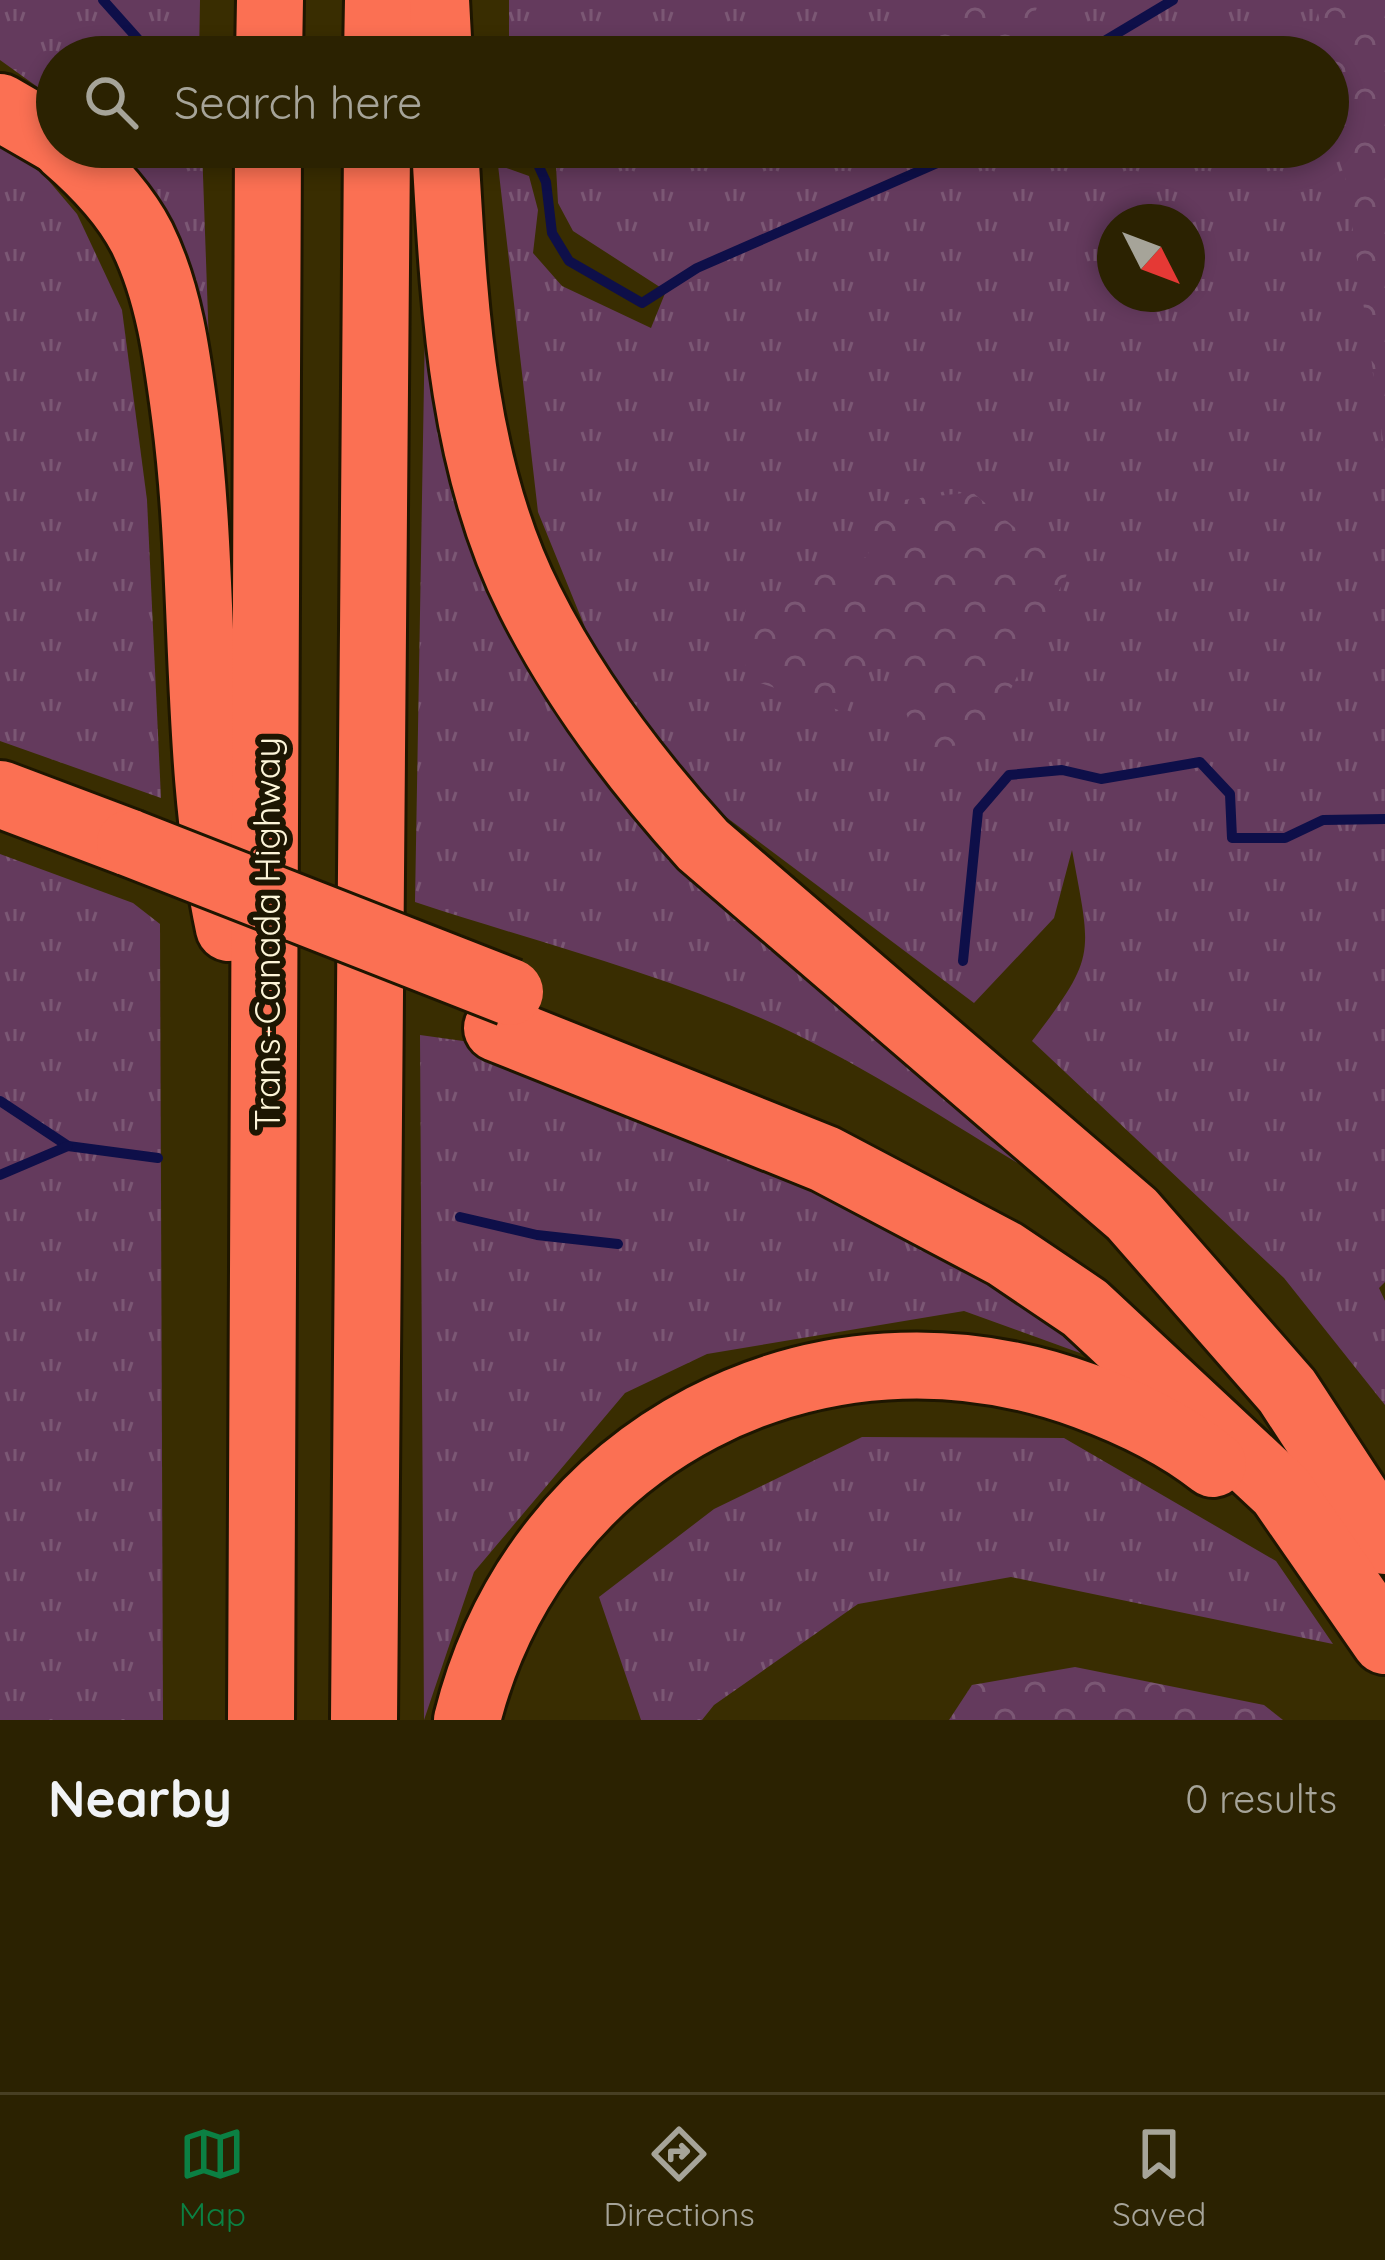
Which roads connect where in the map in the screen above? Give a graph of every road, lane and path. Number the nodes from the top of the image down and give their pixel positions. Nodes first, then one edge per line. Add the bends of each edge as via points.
1 (270, 0) edge
2 (378, 0) edge
3 (436, 0) edge
4 (269, 36) edge
5 (377, 36) edge
6 (439, 36) edge
7 (0, 107) edge
8 (36, 128) edge
9 (86, 168) edge
10 (268, 168) edge
11 (377, 168) edge
12 (447, 168) edge
13 (0, 794) edge
14 (0, 835) edge
15 (123, 861) junction
16 (265, 1095) junction
17 (1361, 1538) edge
18 (1385, 1641) edge
19 (262, 1720) edge
20 (364, 1720) edge
21 (467, 1720) edge

1 - 4 highway
2 - 5 highway
3 - 6 highway
7 - 8 highway
9 - 16 highway via 141,235 163,290 190,457 214,860
10 - 16 highway, Trans-Canada Highway
11 - 20 highway
12 - 17 highway via 461,351 481,455 528,598 601,719 703,845 1132,1214 1287,1390
13 - 15 highway
14 - 15 highway
15 - 17 highway via 503,1010 825,1159 1005,1253 1085,1309 1281,1491
16 - 19 highway, Trans-Canada Highway
17 - 18 highway
17 - 21 highway via 1153,1424 1021,1376 871,1364 707,1414 616,1472 541,1552 518,1590 478,1675

